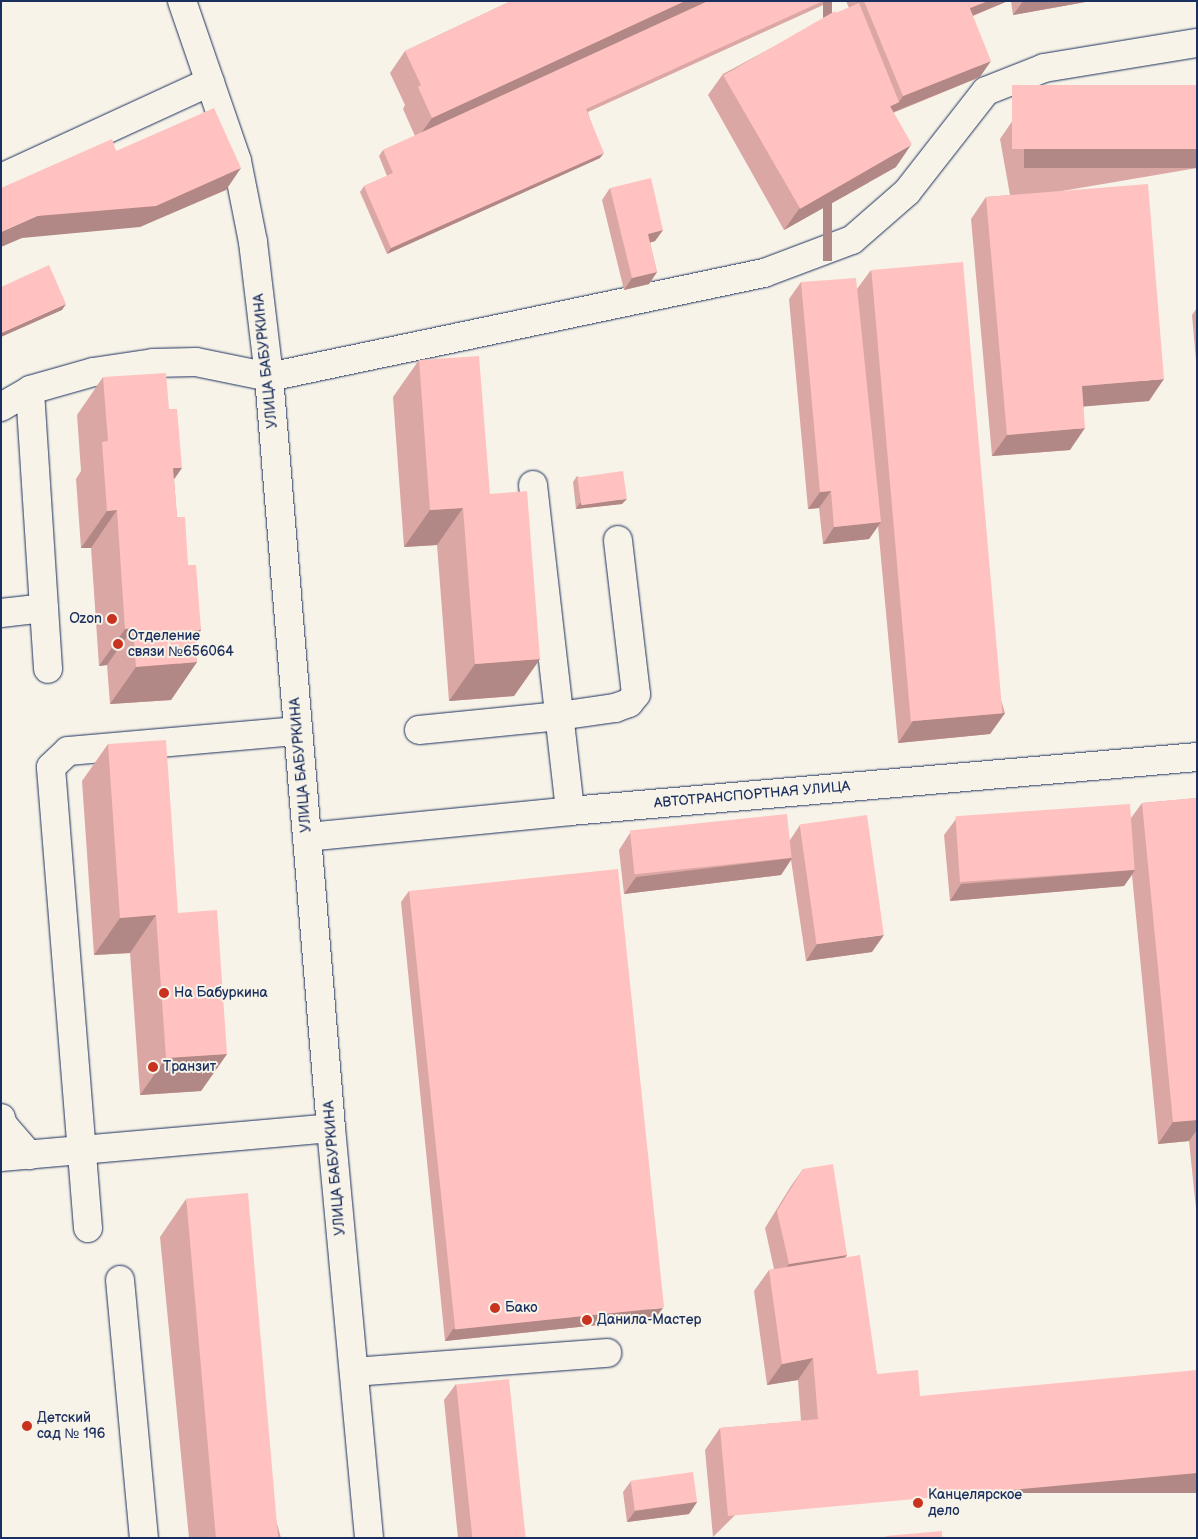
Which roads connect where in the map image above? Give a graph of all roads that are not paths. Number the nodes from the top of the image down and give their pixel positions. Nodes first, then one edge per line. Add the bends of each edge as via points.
1 (182, 1) edge
2 (1197, 43) edge
3 (210, 82) junction
4 (1, 178) edge
5 (269, 377) junction
6 (30, 390) junction
7 (1, 407) edge
8 (533, 485) dead end
9 (618, 540) dead end
10 (44, 608) junction
11 (1, 613) edge
12 (48, 669) dead end
13 (559, 716) junction
14 (419, 730) dead end
15 (298, 731) junction
16 (1197, 757) edge
17 (570, 811) junction
18 (307, 837) junction
19 (1, 1118) edge
20 (331, 1128) junction
21 (81, 1150) junction
22 (29, 1155) junction
23 (1, 1157) edge
24 (88, 1228) dead end
25 (120, 1280) dead end
26 (607, 1353) dead end
27 (354, 1372) junction
28 (144, 1538) edge
29 (369, 1538) edge

1 - 3 street, УЛИЦА БАБУРКИНА
2 - 5 street via 1044,68 986,91 907,192 852,240 764,273
3 - 4 street
3 - 5 street, УЛИЦА БАБУРКИНА via 238,161 253,242
5 - 6 street via 196,362 153,363 93,372
5 - 15 street, УЛИЦА БАБУРКИНА
6 - 7 street
6 - 10 street
8 - 13 street
9 - 13 street via 636,694 629,703 614,708
10 - 11 street
10 - 12 street
13 - 14 street
13 - 17 street
15 - 18 street, УЛИЦА БАБУРКИНА
15 - 21 street via 68,751 51,767
16 - 17 street, АВТОТРАНСПОРТНАЯ УЛИЦА
17 - 18 street, АВТОТРАНСПОРТНАЯ УЛИЦА
18 - 20 street, УЛИЦА БАБУРКИНА
19 - 22 street via 3,1125
20 - 21 street
20 - 27 street, УЛИЦА БАБУРКИНА
21 - 22 street
21 - 24 street
22 - 23 street
25 - 28 street
26 - 27 street
27 - 29 street, УЛИЦА БАБУРКИНА

